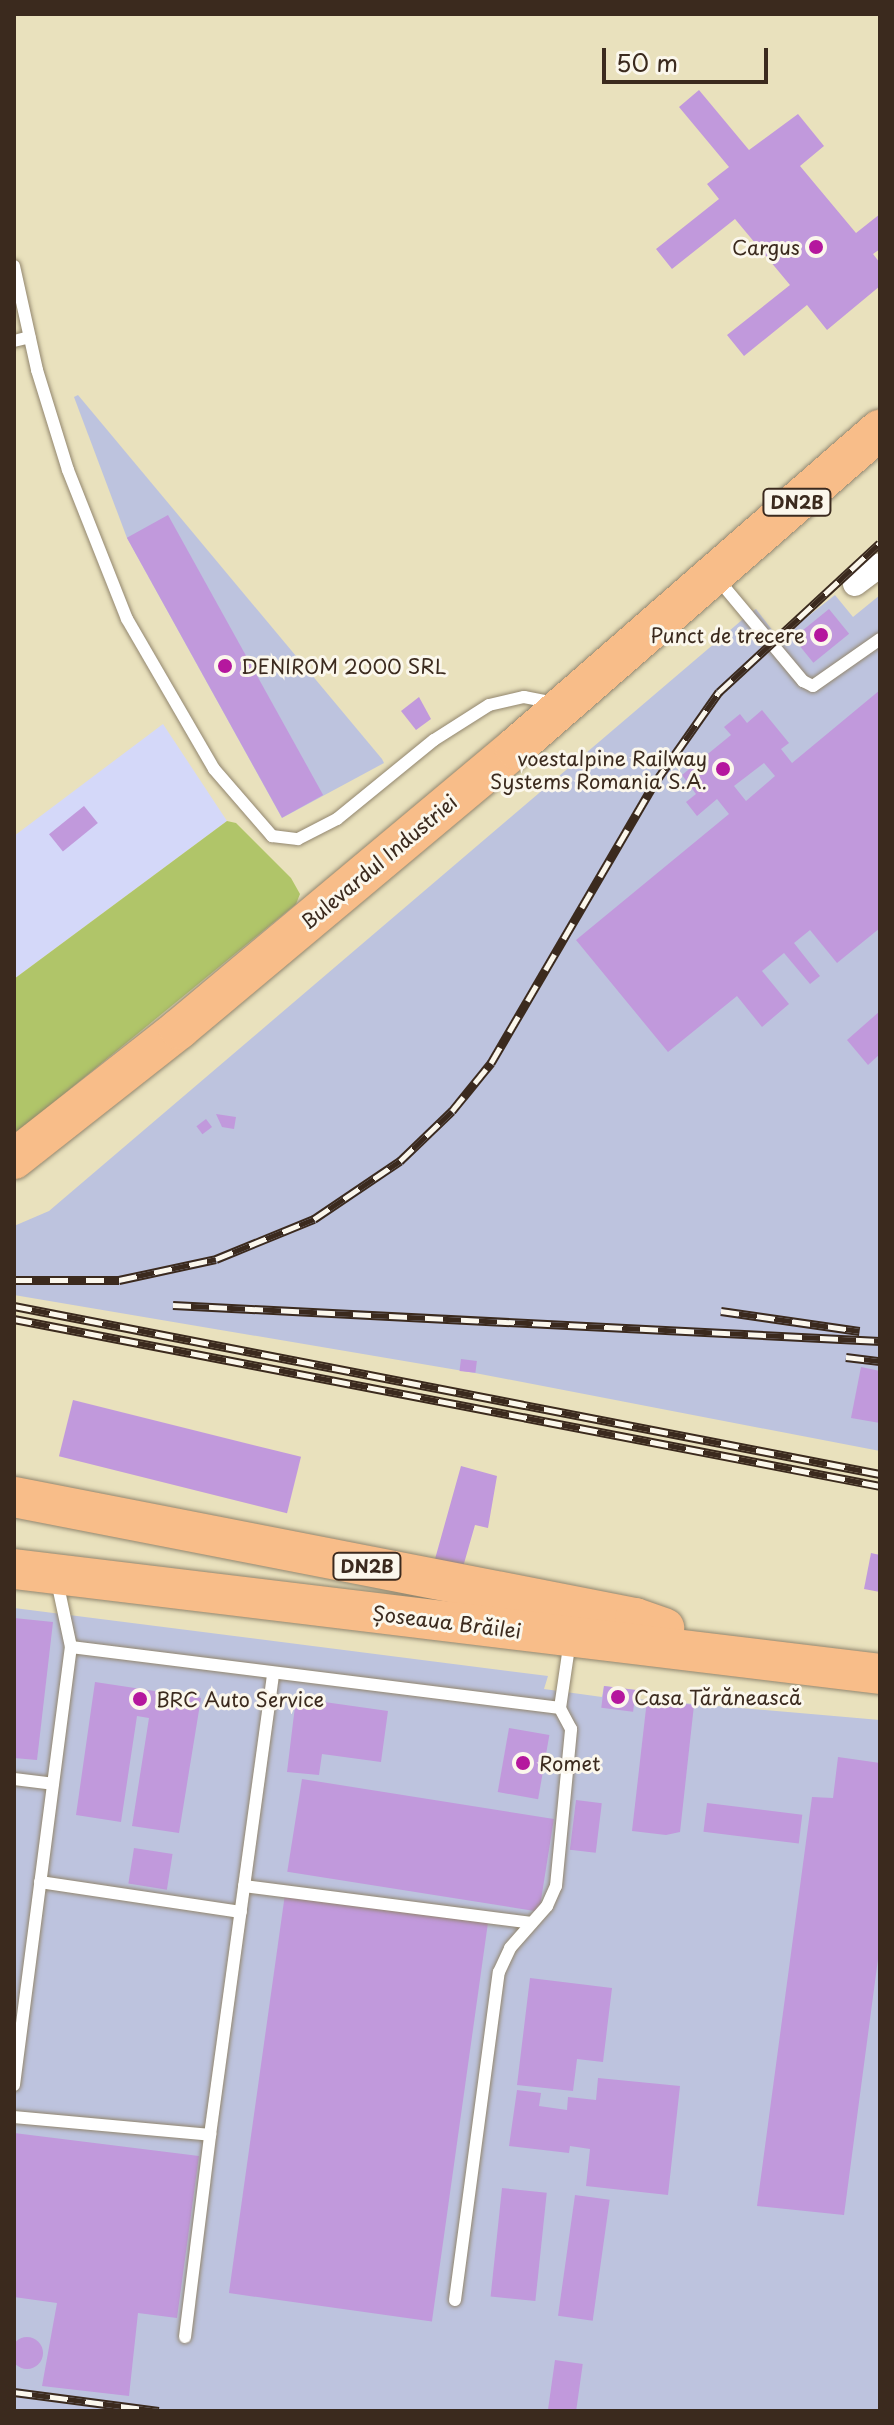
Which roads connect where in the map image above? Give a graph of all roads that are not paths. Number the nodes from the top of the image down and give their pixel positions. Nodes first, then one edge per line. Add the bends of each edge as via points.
1 (14, 266) edge
2 (30, 337) junction
3 (14, 341) edge
4 (880, 430) edge
5 (880, 565) edge
6 (714, 575) junction
7 (855, 584) dead end
8 (880, 639) edge
9 (564, 706) junction
10 (14, 1159) edge
11 (14, 1497) edge
12 (14, 1569) edge
13 (55, 1574) junction
14 (570, 1637) junction
15 (71, 1647) junction
16 (714, 1652) junction
17 (273, 1673) junction
18 (880, 1674) edge
19 (560, 1708) junction
20 (14, 1779) edge
21 (53, 1784) junction
22 (40, 1882) junction
23 (244, 1886) junction
24 (241, 1912) junction
25 (532, 1923) junction
26 (14, 1970) edge
27 (29, 1972) junction
28 (14, 2085) edge
29 (14, 2117) edge
30 (210, 2135) junction
31 (455, 2300) dead end
32 (185, 2337) dead end

1 - 2 lane
2 - 3 lane
2 - 9 lane via 68,470 127,619 214,769 272,836 298,839 337,819 434,740 489,705 524,697
4 - 6 main road, Bulevardul Industriei / DN2B
5 - 7 street
6 - 8 lane via 803,681 813,686
6 - 9 main road, Bulevardul Industriei / DN2B
9 - 10 main road, Bulevardul Industriei / DN2B via 179,1029
11 - 16 main road, DN2B via 635,1618
12 - 13 main road, Șoseaua Brăilei
13 - 14 main road, Șoseaua Brăilei
13 - 15 lane
14 - 16 main road, Șoseaua Brăilei
14 - 19 lane
15 - 17 lane
15 - 21 lane
16 - 18 main road, Șoseaua Brăilei
17 - 19 lane
17 - 23 lane
19 - 25 lane via 571,1729 556,1886
20 - 21 lane
21 - 22 lane
22 - 24 lane
22 - 27 lane
23 - 24 lane
23 - 25 lane
24 - 30 lane
25 - 31 lane via 510,1948 499,1972
26 - 27 lane
27 - 28 lane
29 - 30 lane
30 - 32 lane

